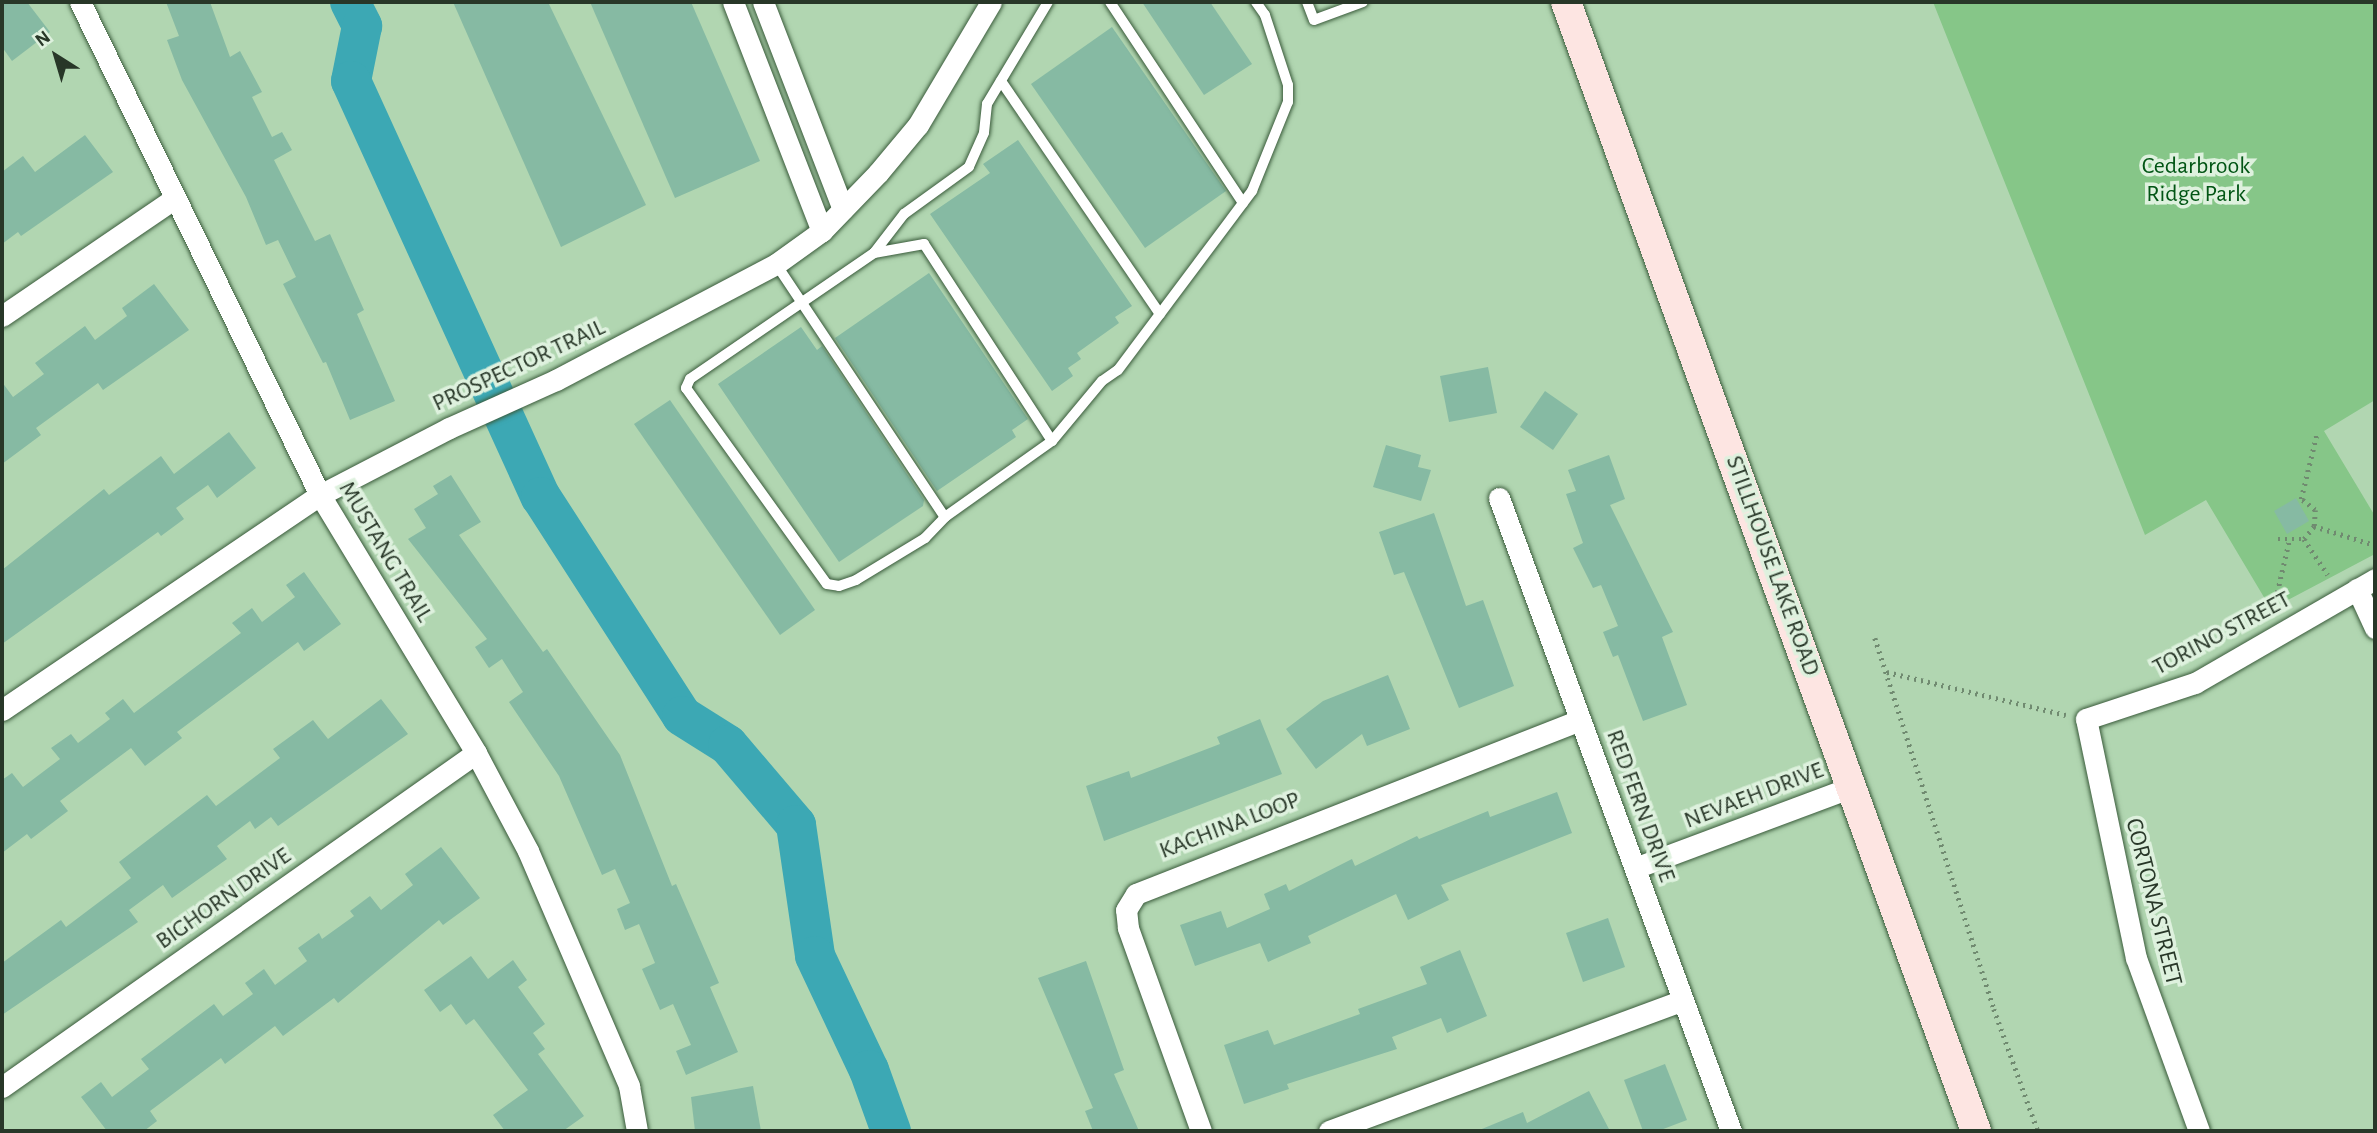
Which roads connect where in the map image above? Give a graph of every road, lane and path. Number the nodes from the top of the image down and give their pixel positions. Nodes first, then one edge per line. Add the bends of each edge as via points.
1 (80, 2) edge
2 (733, 2) edge
3 (763, 2) edge
4 (991, 2) edge
5 (1048, 2) edge
6 (1110, 2) edge
7 (1256, 2) edge
8 (1307, 2) edge
9 (1363, 2) edge
10 (1566, 2) edge
11 (1001, 81) junction
12 (175, 198) junction
13 (1243, 203) junction
14 (843, 209) junction
15 (822, 231) junction
16 (874, 253) junction
17 (776, 264) junction
18 (803, 305) junction
19 (1160, 314) junction
20 (2, 316) edge
21 (2317, 433) dead end
22 (1052, 441) junction
23 (320, 495) junction
24 (1499, 498) dead end
25 (945, 517) junction
26 (2314, 526) junction
27 (2278, 539) dead end
28 (2304, 539) junction
29 (2288, 541) junction
30 (2375, 545) edge
31 (2328, 575) dead end
32 (2366, 584) edge
33 (2274, 606) dead end
34 (2375, 628) edge
35 (1875, 638) dead end
36 (1886, 672) junction
37 (2, 710) edge
38 (2086, 719) junction
39 (1580, 720) junction
40 (476, 753) junction
41 (1852, 787) junction
42 (1635, 868) junction
43 (1683, 1000) junction
44 (2, 1087) edge
45 (637, 1131) edge
46 (1201, 1131) edge
47 (1329, 1131) edge
48 (1731, 1131) edge
49 (1976, 1131) edge
50 (2038, 1131) edge
51 (2199, 1131) edge

1 - 12 street, MUSTANG TRAIL
2 - 15 street
3 - 14 street
4 - 14 street, PROSPECTOR TRAIL via 918,125
5 - 11 lane
6 - 13 lane
7 - 13 lane via 1281,62 1288,102
8 - 9 lane via 1314,20
10 - 41 main road, STILLHOUSE LAKE ROAD
11 - 16 lane via 987,104 984,133 969,167 904,214
11 - 19 lane
12 - 20 street
12 - 23 street, MUSTANG TRAIL
13 - 19 lane
14 - 15 street, PROSPECTOR TRAIL
15 - 17 street, PROSPECTOR TRAIL
16 - 18 lane
16 - 22 lane via 924,244
17 - 18 lane
17 - 23 street, PROSPECTOR TRAIL via 556,380 449,428
18 - 25 lane
18 - 25 lane via 690,379 686,388 827,584 839,586 856,580 925,538
19 - 22 lane via 1118,370 1102,381
21 - 26 path via 2301,499 2315,510
22 - 25 lane
23 - 37 street, PROSPECTOR TRAIL
23 - 40 street, MUSTANG TRAIL
24 - 39 street, RED FERN DRIVE
26 - 28 path
26 - 30 path
27 - 29 path
28 - 29 path
28 - 31 path
29 - 33 path
32 - 34 street
32 - 38 street, TORINO STREET via 2195,683
35 - 36 path
36 - 38 path
36 - 50 path
38 - 51 street, CORTONA STREET via 2133,947
39 - 42 street, RED FERN DRIVE
39 - 46 street, KACHINA LOOP via 1136,894 1126,909 1128,928
40 - 44 street, BIGHORN DRIVE
40 - 45 street, MUSTANG TRAIL via 528,851 623,1074
41 - 42 street, NEVAEH DRIVE
41 - 49 main road, STILLHOUSE LAKE ROAD
42 - 43 street, RED FERN DRIVE
43 - 47 street
43 - 48 street, RED FERN DRIVE

